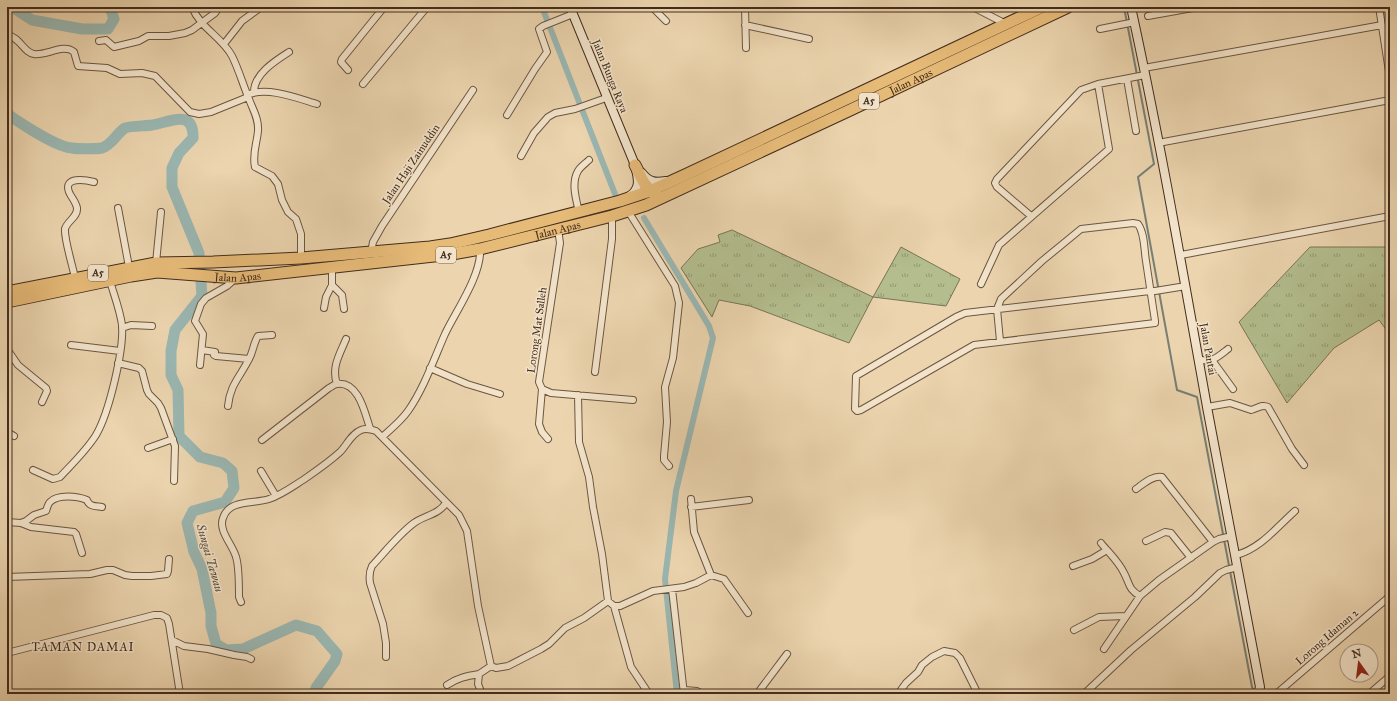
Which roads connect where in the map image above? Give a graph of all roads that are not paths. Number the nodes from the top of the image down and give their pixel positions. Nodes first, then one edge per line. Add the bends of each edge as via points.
1 (192, 7) edge
2 (220, 7) edge
3 (261, 7) edge
4 (384, 7) edge
5 (427, 7) edge
6 (652, 7) edge
7 (745, 7) edge
8 (973, 7) edge
9 (1042, 7) edge
10 (1068, 7) edge
11 (1131, 7) edge
12 (1198, 7) edge
13 (1379, 7) edge
14 (571, 10) edge
15 (1148, 16) dead end
16 (666, 21) dead end
17 (201, 23) junction
18 (1132, 23) junction
19 (1006, 24) junction
20 (745, 25) junction
21 (1382, 25) junction
22 (1100, 29) dead end
23 (7, 35) edge
24 (809, 38) dead end
25 (100, 41) dead end
26 (224, 44) junction
27 (746, 48) dead end
28 (289, 52) dead end
29 (348, 70) dead end
30 (1143, 73) junction
31 (1129, 78) junction
32 (1390, 78) edge
33 (363, 84) dead end
34 (1098, 84) junction
35 (473, 90) dead end
36 (254, 92) junction
37 (248, 96) junction
38 (606, 98) junction
39 (1390, 100) edge
40 (317, 104) dead end
41 (507, 115) dead end
42 (1136, 130) dead end
43 (1158, 143) junction
44 (521, 156) dead end
45 (589, 160) dead end
46 (635, 165) junction
47 (685, 176) junction
48 (94, 182) dead end
49 (650, 191) junction
50 (670, 194) junction
51 (620, 201) junction
52 (118, 208) dead end
53 (628, 211) junction
54 (161, 212) dead end
55 (579, 212) junction
56 (612, 216) junction
57 (1031, 216) junction
58 (1390, 216) edge
59 (558, 229) junction
60 (489, 235) junction
61 (522, 238) junction
62 (480, 249) junction
63 (371, 252) junction
64 (1180, 255) junction
65 (301, 258) junction
66 (245, 261) junction
67 (156, 263) junction
68 (332, 267) junction
69 (129, 268) junction
70 (277, 273) junction
71 (80, 277) junction
72 (236, 278) junction
73 (110, 281) junction
74 (981, 284) dead end
75 (332, 285) junction
76 (1186, 286) junction
77 (1153, 291) junction
78 (7, 292) edge
79 (7, 302) edge
80 (324, 308) dead end
81 (344, 309) dead end
82 (997, 309) junction
83 (152, 326) dead end
84 (122, 328) junction
85 (272, 336) dead end
86 (346, 339) dead end
87 (1000, 341) junction
88 (71, 345) dead end
89 (7, 349) edge
90 (1228, 349) dead end
91 (202, 350) junction
92 (120, 351) junction
93 (1199, 359) junction
94 (249, 360) junction
95 (1212, 360) junction
96 (118, 363) junction
97 (200, 365) dead end
98 (430, 368) junction
99 (596, 372) dead end
100 (337, 384) junction
101 (1233, 388) dead end
102 (542, 389) junction
103 (500, 394) dead end
104 (578, 395) junction
105 (633, 400) dead end
106 (42, 402) dead end
107 (228, 406) dead end
108 (1207, 407) junction
109 (370, 428) junction
110 (7, 432) edge
111 (14, 436) dead end
112 (382, 437) junction
113 (172, 439) junction
114 (548, 439) dead end
115 (262, 440) dead end
116 (148, 448) dead end
117 (1304, 465) dead end
118 (669, 466) dead end
119 (33, 470) dead end
120 (261, 471) dead end
121 (174, 481) dead end
122 (1136, 489) dead end
123 (276, 496) junction
124 (691, 499) dead end
125 (750, 500) dead end
126 (446, 503) junction
127 (102, 507) dead end
128 (691, 507) junction
129 (1295, 511) dead end
130 (7, 522) edge
131 (21, 523) junction
132 (1230, 536) junction
133 (1146, 541) dead end
134 (1216, 541) junction
135 (1101, 543) dead end
136 (1107, 550) junction
137 (82, 553) dead end
138 (1236, 555) junction
139 (1191, 558) junction
140 (169, 559) dead end
141 (1073, 566) dead end
142 (1236, 567) junction
143 (711, 575) junction
144 (7, 577) edge
145 (671, 590) junction
146 (1140, 596) junction
147 (1390, 596) edge
148 (241, 602) dead end
149 (608, 602) junction
150 (614, 606) junction
151 (748, 613) dead end
152 (1124, 616) junction
153 (1074, 630) dead end
154 (172, 640) junction
155 (1104, 649) dead end
156 (7, 653) edge
157 (787, 654) dead end
158 (386, 657) dead end
159 (251, 659) dead end
160 (491, 666) junction
161 (479, 674) junction
162 (1390, 676) edge
163 (447, 685) dead end
164 (684, 692) edge
165 (1261, 693) edge
166 (180, 694) edge
167 (482, 694) edge
168 (649, 694) edge
169 (704, 694) edge
170 (757, 694) edge
171 (898, 694) edge
172 (978, 694) edge
173 (1084, 694) edge
174 (1276, 694) edge
175 (1369, 694) edge

1 - 17 street
2 - 17 street
3 - 26 street via 242,22
4 - 29 street via 342,59 341,62
5 - 33 street
6 - 16 street
7 - 20 street
8 - 19 street
9 - 19 highway, Jalan Apas / A5
10 - 50 highway, Jalan Apas / A5
11 - 18 street, Jalan Pantai
12 - 15 street
13 - 21 street
14 - 38 street, Jalan Bunga Raya
14 - 41 street via 539,29 547,52
17 - 25 street via 178,35 148,36 139,42 114,47 106,40
17 - 26 street
18 - 22 street
18 - 30 street, Jalan Pantai
19 - 47 highway, Jalan Apas / A5
20 - 24 street
20 - 27 street
21 - 30 street
21 - 32 street
23 - 37 street via 15,38 34,54 68,49 74,52 78,66 107,68 120,74 142,73 155,76 190,112 211,112
26 - 37 street via 238,69
28 - 36 street via 257,79
30 - 31 street
30 - 43 street, Jalan Pantai
31 - 34 street
31 - 42 street
34 - 57 street via 1109,149
34 - 57 street via 1081,90 997,179 997,187
35 - 63 street, Jalan Haji Zainuddin via 382,226 373,242
36 - 37 street
36 - 40 street via 270,92
37 - 65 street via 258,123 253,161 255,167 272,176 278,184 288,212 296,219 301,234
38 - 44 street via 548,117 534,133
38 - 46 street, Jalan Bunga Raya
39 - 43 street
43 - 64 street, Jalan Pantai
45 - 55 street via 578,171 575,183 574,192
46 - 47 street via 651,181 659,182
46 - 49 highway
46 - 51 street via 639,183 637,189
47 - 49 highway, Jalan Apas / A5
48 - 71 street via 76,179 68,186 77,209 67,224 65,233
49 - 50 highway
49 - 51 highway, Jalan Apas / A5
50 - 53 highway, Jalan Apas / A5
51 - 55 highway, Jalan Apas / A5
52 - 69 street
53 - 56 highway, Jalan Apas / A5
53 - 118 street via 675,286 679,303 673,358 665,386 667,422 664,460
54 - 67 street
55 - 60 highway, Jalan Apas / A5
56 - 59 highway, Jalan Apas / A5
56 - 99 street via 612,239
57 - 74 street via 999,245
58 - 64 street
59 - 61 highway, Jalan Apas / A5
59 - 102 street, Lorong Mat Salleh via 560,243 540,382
60 - 61 highway via 497,237 519,231 523,233
60 - 63 highway, Jalan Apas / A5 via 450,244
61 - 62 highway, Jalan Apas / A5
62 - 68 highway, Jalan Apas / A5 via 429,258
62 - 98 street via 481,256 472,280
63 - 65 highway, Jalan Apas / A5
64 - 76 street, Jalan Pantai
65 - 66 highway, Jalan Apas / A5
66 - 67 highway, Jalan Apas / A5
66 - 70 highway via 251,269 275,270
67 - 69 highway, Jalan Apas / A5
68 - 70 highway, Jalan Apas / A5
68 - 75 street
69 - 71 highway, Jalan Apas / A5
70 - 72 highway, Jalan Apas / A5
71 - 73 highway via 103,277
71 - 78 highway, Jalan Apas / A5
72 - 73 highway, Jalan Apas / A5 via 157,272
72 - 91 street via 201,304 195,321 203,334
73 - 79 highway, Jalan Apas / A5
73 - 84 street
75 - 80 street
75 - 81 street via 342,295
76 - 77 street
76 - 93 street, Jalan Pantai
77 - 82 street
77 - 82 street via 1138,224 1087,228 1075,233 1011,289 1001,299
77 - 87 street via 1155,323
82 - 87 street
82 - 87 street via 965,313 956,317 861,372 855,381 855,409 861,410 974,345
83 - 84 street
84 - 92 street
85 - 94 street via 256,338
86 - 100 street via 334,371
88 - 92 street
89 - 106 street via 18,365 46,388 47,392
90 - 95 street
91 - 94 street via 215,352 216,356
91 - 97 street
92 - 96 street
93 - 95 street
93 - 108 street, Jalan Pantai
94 - 107 street via 231,390
95 - 101 street
96 - 113 street via 142,371 147,390 161,408
96 - 119 street via 104,418 90,443 60,478 53,479
98 - 103 street via 467,384
98 - 112 street via 405,416
100 - 109 street via 344,384 357,393
100 - 115 street
102 - 104 street, Lorong Mat Salleh via 551,393
102 - 114 street via 539,424
104 - 105 street, Lorong Mat Salleh
104 - 149 street via 579,442 589,477
108 - 117 street via 1230,403 1251,410 1265,405
108 - 132 street, Jalan Pantai
109 - 112 street
109 - 123 street via 360,430 320,469
110 - 111 street
112 - 126 street
113 - 116 street
113 - 121 street via 176,450
120 - 123 street
122 - 134 street via 1153,478 1162,477
123 - 148 street via 238,504 230,508 223,518 224,532 237,558
124 - 128 street
125 - 128 street
126 - 158 street via 442,510 409,527 370,571 370,583 385,636
126 - 160 street via 459,515 467,531 478,606
127 - 131 street via 91,506 83,499 61,498 52,500 46,511
128 - 143 street via 694,532
129 - 138 street via 1258,544
130 - 131 street
131 - 137 street via 31,527 74,532
132 - 134 street
132 - 138 street, Jalan Pantai
133 - 139 street via 1165,532 1171,533
134 - 139 street
135 - 136 street
136 - 141 street
136 - 146 street via 1124,573 1133,592
138 - 142 street, Jalan Pantai
139 - 146 street
140 - 144 street via 167,574 156,576 132,576 107,570 90,574
142 - 165 street, Jalan Pantai
142 - 173 street via 1217,575
143 - 145 street via 696,583
143 - 151 street via 724,579
145 - 150 street via 653,591 627,604
145 - 164 street
146 - 152 street
147 - 174 street, Lorong Idaman 2
149 - 150 street
149 - 160 street via 565,628 542,649 508,666
150 - 168 street via 631,667
152 - 153 street via 1099,617
152 - 155 street
154 - 156 street via 167,618 154,615
154 - 159 street via 184,646 208,648
154 - 166 street
157 - 170 street
160 - 161 street
161 - 163 street via 460,678
161 - 167 street via 478,684
162 - 175 street
164 - 169 street via 697,691
171 - 172 street via 926,661 944,651 955,653 960,658

